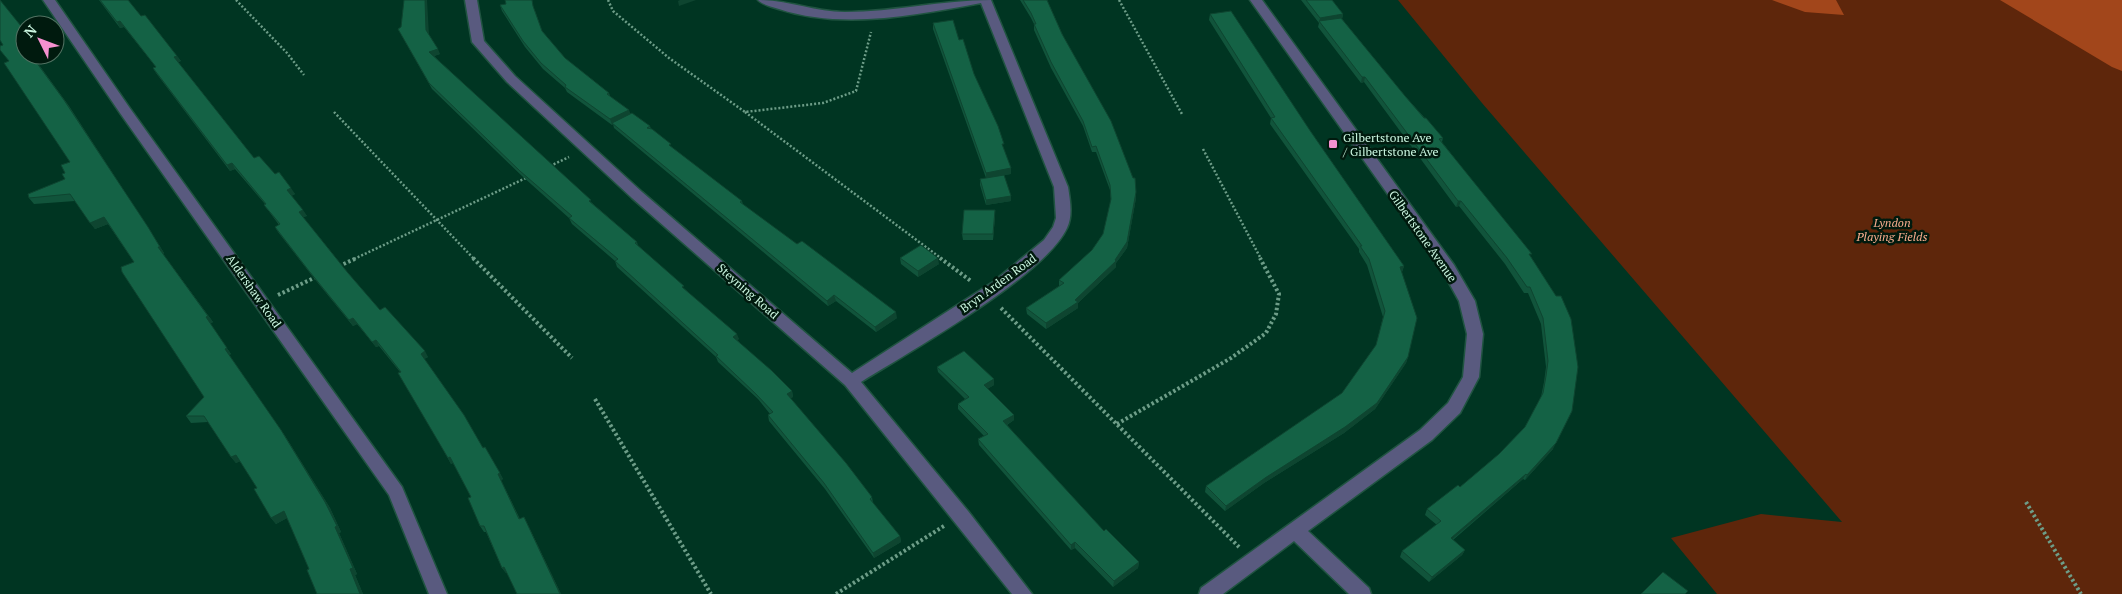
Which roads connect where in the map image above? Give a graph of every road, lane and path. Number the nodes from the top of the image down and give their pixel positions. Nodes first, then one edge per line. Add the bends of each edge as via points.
1 (49, 0) edge
2 (236, 0) edge
3 (471, 0) edge
4 (608, 0) edge
5 (764, 0) edge
6 (979, 0) edge
7 (985, 0) edge
8 (1119, 0) edge
9 (1256, 0) edge
10 (875, 14) junction
11 (304, 75) dead end
12 (334, 112) dead end
13 (745, 112) junction
14 (1182, 114) dead end
15 (587, 149) junction
16 (1203, 149) dead end
17 (543, 170) edge
18 (534, 174) edge
19 (436, 220) junction
20 (332, 269) edge
21 (323, 274) edge
22 (986, 293) junction
23 (262, 302) junction
24 (572, 358) dead end
25 (851, 381) junction
26 (594, 398) dead end
27 (1117, 424) junction
28 (2026, 502) dead end
29 (962, 516) junction
30 (1296, 530) junction
31 (1253, 561) junction
32 (438, 594) edge
33 (711, 594) edge
34 (836, 594) edge
35 (1022, 594) edge
36 (1208, 594) edge
37 (1362, 594) edge
38 (2081, 594) edge

1 - 23 street, Aldershaw Road
2 - 11 path
3 - 15 street, Steyning Road via 478,42 511,79
4 - 13 path via 613,11 669,58
5 - 10 street via 831,15
6 - 10 street
7 - 22 street, Bryn Arden Road via 1061,187 1064,204 1060,229 1050,244
8 - 14 path
9 - 30 street, Gilbertstone Avenue via 1449,269 1467,301 1475,334 1471,377 1454,408 1426,435
10 - 13 path via 856,90 823,103
12 - 19 path
13 - 22 path
15 - 17 path
15 - 25 street, Steyning Road
16 - 27 path via 1279,294 1276,314 1266,333 1231,358
18 - 19 path
19 - 20 path
19 - 24 path
21 - 23 path
22 - 25 street, Bryn Arden Road
22 - 27 path
23 - 32 street, Aldershaw Road via 396,492
25 - 29 street, Steyning Road
26 - 33 path
27 - 31 path
28 - 38 path
29 - 34 path
29 - 35 street, Steyning Road
30 - 31 street, Gilbertstone Avenue
30 - 37 street
31 - 36 street, Gilbertstone Avenue

